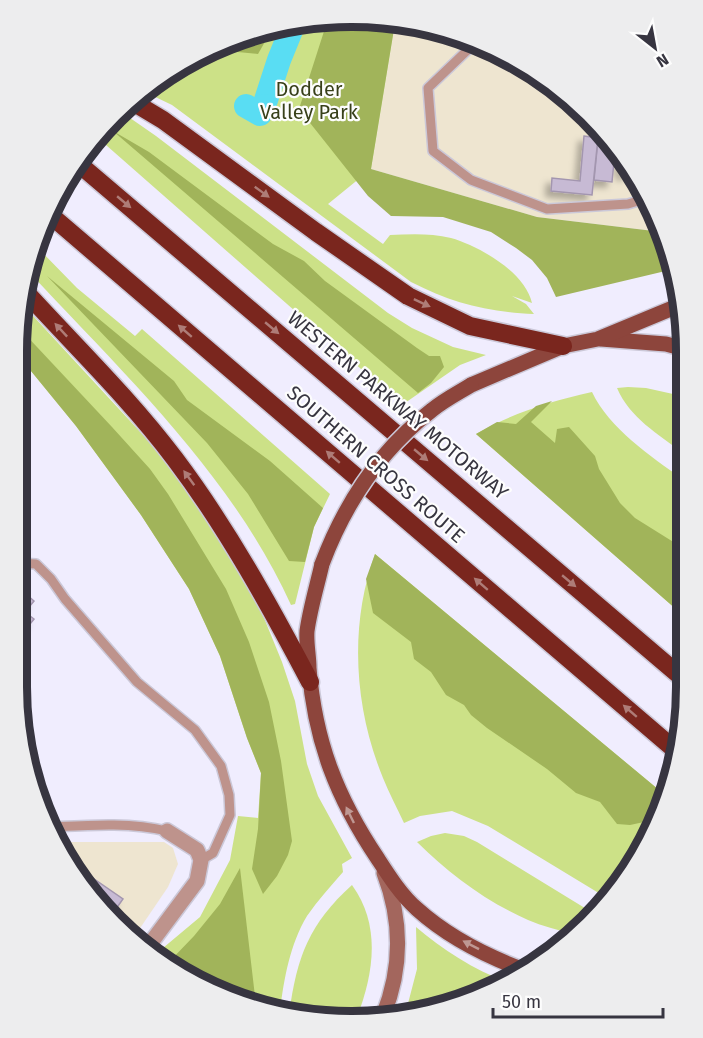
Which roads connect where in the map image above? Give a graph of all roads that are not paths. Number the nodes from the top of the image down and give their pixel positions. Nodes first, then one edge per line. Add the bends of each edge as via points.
1 (469, 49) edge
2 (140, 106) edge
3 (84, 168) edge
4 (639, 201) edge
5 (55, 219) edge
6 (32, 298) edge
7 (673, 308) edge
8 (598, 339) junction
9 (563, 346) junction
10 (676, 347) edge
11 (27, 564) edge
12 (676, 672) edge
13 (310, 682) junction
14 (671, 746) edge
15 (59, 827) edge
16 (167, 831) joint
17 (201, 860) junction
18 (381, 864) junction
19 (152, 942) edge
20 (516, 967) edge
21 (385, 1009) edge

1 - 4 lane via 428,88 433,151 471,180 547,209
2 -> 9 highway via 408,296 470,326
3 -> 12 highway, WESTERN PARKWAY MOTORWAY
14 -> 5 highway, SOUTHERN CROSS ROUTE
13 -> 6 highway via 204,498 127,402
7 - 8 main road
8 - 9 main road
8 - 10 main road
9 - 13 main road, bridge via 471,386 434,408 397,440 370,473 349,504 322,564 307,632
11 - 17 lane via 36,564 51,579 137,682 195,730 221,766 230,815 213,853
18 -> 13 main road via 357,828 333,779 318,731
15 - 16 lane via 98,825
16 - 17 street via 197,850
17 - 19 street via 197,881
20 -> 18 main road via 459,940 418,910
18 - 21 main road via 393,895 399,946

